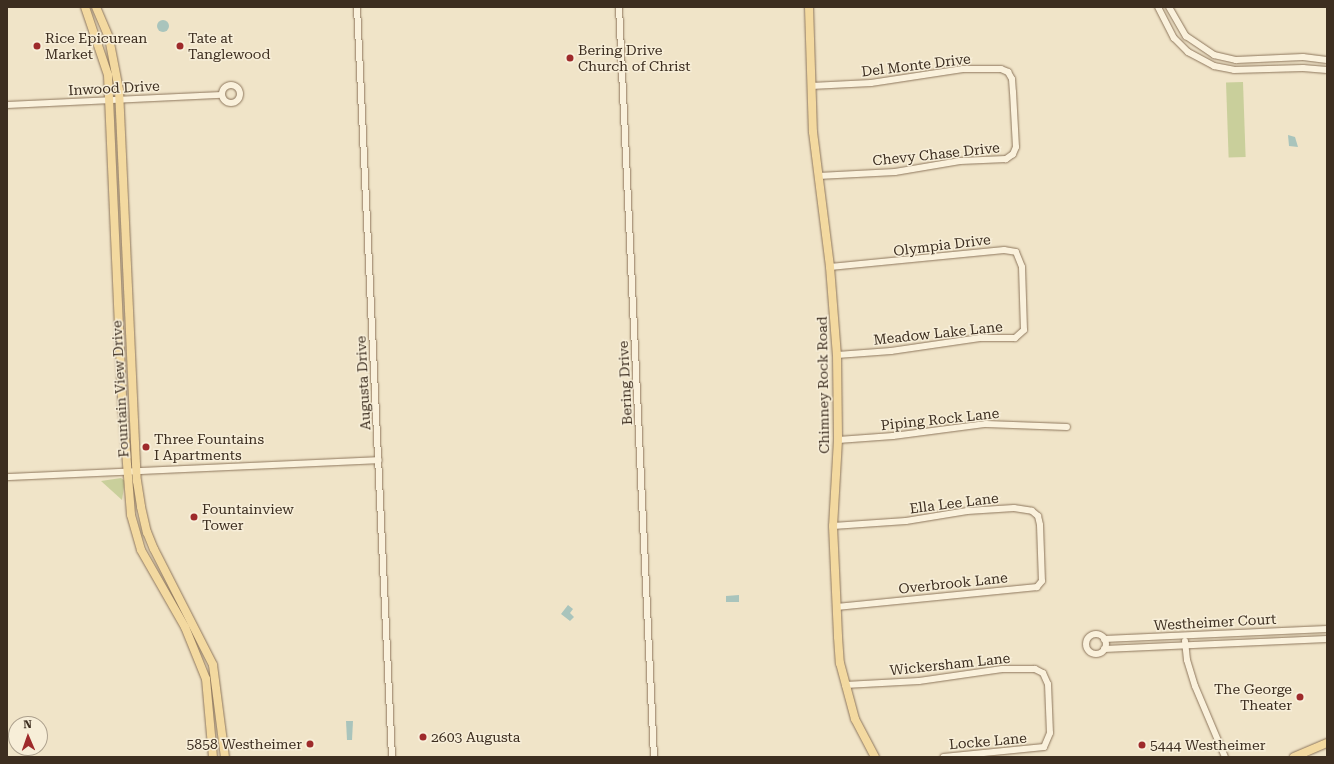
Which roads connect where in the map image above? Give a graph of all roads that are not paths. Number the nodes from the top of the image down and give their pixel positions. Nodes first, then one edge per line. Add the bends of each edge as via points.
1 (86, 7) edge
2 (96, 7) edge
3 (357, 7) edge
4 (619, 7) edge
5 (809, 7) edge
6 (1158, 7) edge
7 (1169, 7) edge
8 (1178, 25) junction
9 (1170, 31) junction
10 (1260, 59) junction
11 (1327, 60) edge
12 (1260, 69) junction
13 (1327, 70) edge
14 (811, 86) junction
15 (222, 95) dead end
16 (110, 100) junction
17 (120, 100) junction
18 (7, 105) edge
19 (1014, 112) joint
20 (818, 176) junction
21 (124, 190) junction
22 (114, 191) junction
23 (127, 253) junction
24 (117, 254) junction
25 (830, 267) junction
26 (1023, 292) joint
27 (120, 317) junction
28 (130, 317) junction
29 (837, 355) junction
30 (123, 380) junction
31 (133, 380) junction
32 (1067, 427) dead end
33 (838, 440) junction
34 (379, 460) junction
35 (127, 472) junction
36 (137, 472) junction
37 (7, 477) edge
38 (834, 526) junction
39 (1041, 554) joint
40 (166, 571) junction
41 (155, 576) junction
42 (837, 606) junction
43 (1311, 629) junction
44 (1327, 629) edge
45 (1185, 636) junction
46 (1104, 639) junction
47 (1311, 639) junction
48 (1327, 639) edge
49 (1186, 645) junction
50 (1104, 649) junction
51 (846, 685) junction
52 (218, 691) junction
53 (209, 692) junction
54 (1049, 709) joint
55 (1327, 743) edge
56 (1303, 755) edge
57 (214, 757) edge
58 (225, 757) edge
59 (392, 757) edge
60 (654, 757) edge
61 (875, 757) edge
62 (944, 757) edge
63 (1225, 757) edge
64 (1294, 757) edge

1 - 16 main road, Fountain View Drive via 105,61
2 - 17 main road, Fountain View Drive via 113,52
3 - 34 street, Augusta Drive
4 - 60 street, Bering Drive
5 - 14 main road, Chimney Rock Road
6 - 9 street
7 - 8 street
8 - 9 street
8 - 10 street via 1196,44 1214,55 1236,60
9 - 12 street via 1188,52 1214,66 1234,70
10 - 11 street via 1303,57
10 - 12 street
12 - 13 street
14 - 19 street, Del Monte Drive via 870,84 963,69 1001,69 1008,72 1012,79
14 - 20 main road, Chimney Rock Road
15 - 17 street, Inwood Drive
16 - 17 street, Inwood Drive
16 - 18 street, Inwood Drive
16 - 22 main road, Fountain View Drive
17 - 21 main road, Fountain View Drive
19 - 20 street, Chevy Chase Drive via 1016,147 1013,154 1006,159 960,161 895,172
20 - 25 main road, Chimney Rock Road
21 - 22 main road
21 - 23 main road, Fountain View Drive
22 - 24 main road, Fountain View Drive
23 - 24 main road
23 - 28 main road, Fountain View Drive
24 - 27 main road, Fountain View Drive
25 - 26 street, Olympia Drive via 1004,250 1016,252 1019,257
25 - 29 main road, Chimney Rock Road
26 - 29 street, Meadow Lake Lane via 1024,330 1015,338 980,338 892,351
27 - 28 main road
27 - 30 main road, Fountain View Drive
28 - 31 main road, Fountain View Drive
29 - 33 main road, Chimney Rock Road
30 - 31 main road
30 - 35 main road, Fountain View Drive
31 - 36 main road, Fountain View Drive
32 - 33 street, Piping Rock Lane via 986,424
33 - 38 main road, Chimney Rock Road
34 - 36 street
34 - 59 street, Augusta Drive
35 - 36 street
35 - 37 street
35 - 41 main road, Fountain View Drive via 131,515 142,550
36 - 40 main road, Fountain View Drive via 147,532
38 - 39 street, Ella Lee Lane via 906,521 967,511 1024,508 1038,516
38 - 42 main road, Chimney Rock Road
39 - 42 street, Overbrook Lane via 1042,581 1037,587
40 - 41 main road
40 - 52 main road, Fountain View Drive via 210,655
41 - 53 main road, Fountain View Drive via 185,627
42 - 51 main road, Chimney Rock Road via 838,637
43 - 44 street, Westheimer Court
43 - 45 street, Westheimer Court
43 - 47 street
45 - 46 street, Westheimer Court
45 - 49 street
46 - 50 street
46 - 50 street, Westheimer Court via 1100,635 1092,635 1086,645 1094,654
47 - 48 street, Westheimer Court
47 - 49 street, Westheimer Court
49 - 50 street, Westheimer Court
49 - 63 street via 1187,660 1195,686
51 - 54 street, Wickersham Lane via 919,681 1002,669 1035,669 1043,673 1048,684
51 - 61 main road, Chimney Rock Road via 855,719
52 - 53 main road
52 - 58 main road, Fountain View Drive
53 - 57 main road, Fountain View Drive
54 - 62 street, Locke Lane via 1050,733 1044,747
55 - 56 main road
56 - 64 main road

